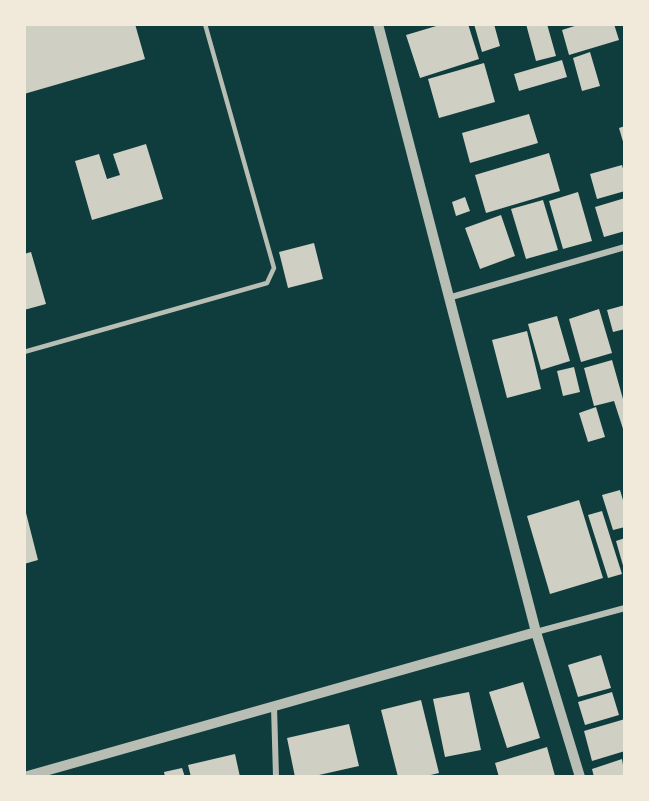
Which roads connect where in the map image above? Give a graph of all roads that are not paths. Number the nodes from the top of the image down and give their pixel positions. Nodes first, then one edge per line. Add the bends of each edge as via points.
1 (205, 24) edge
2 (378, 24) edge
3 (625, 247) edge
4 (448, 298) junction
5 (24, 352) edge
6 (625, 608) edge
7 (536, 632) junction
8 (274, 707) junction
9 (24, 777) edge
10 (276, 777) edge
11 (580, 777) edge

1 - 5 lane via 274,268 267,283
2 - 4 street
3 - 4 street
4 - 7 street
6 - 7 street
7 - 8 street
7 - 11 street
8 - 9 street
8 - 10 street

